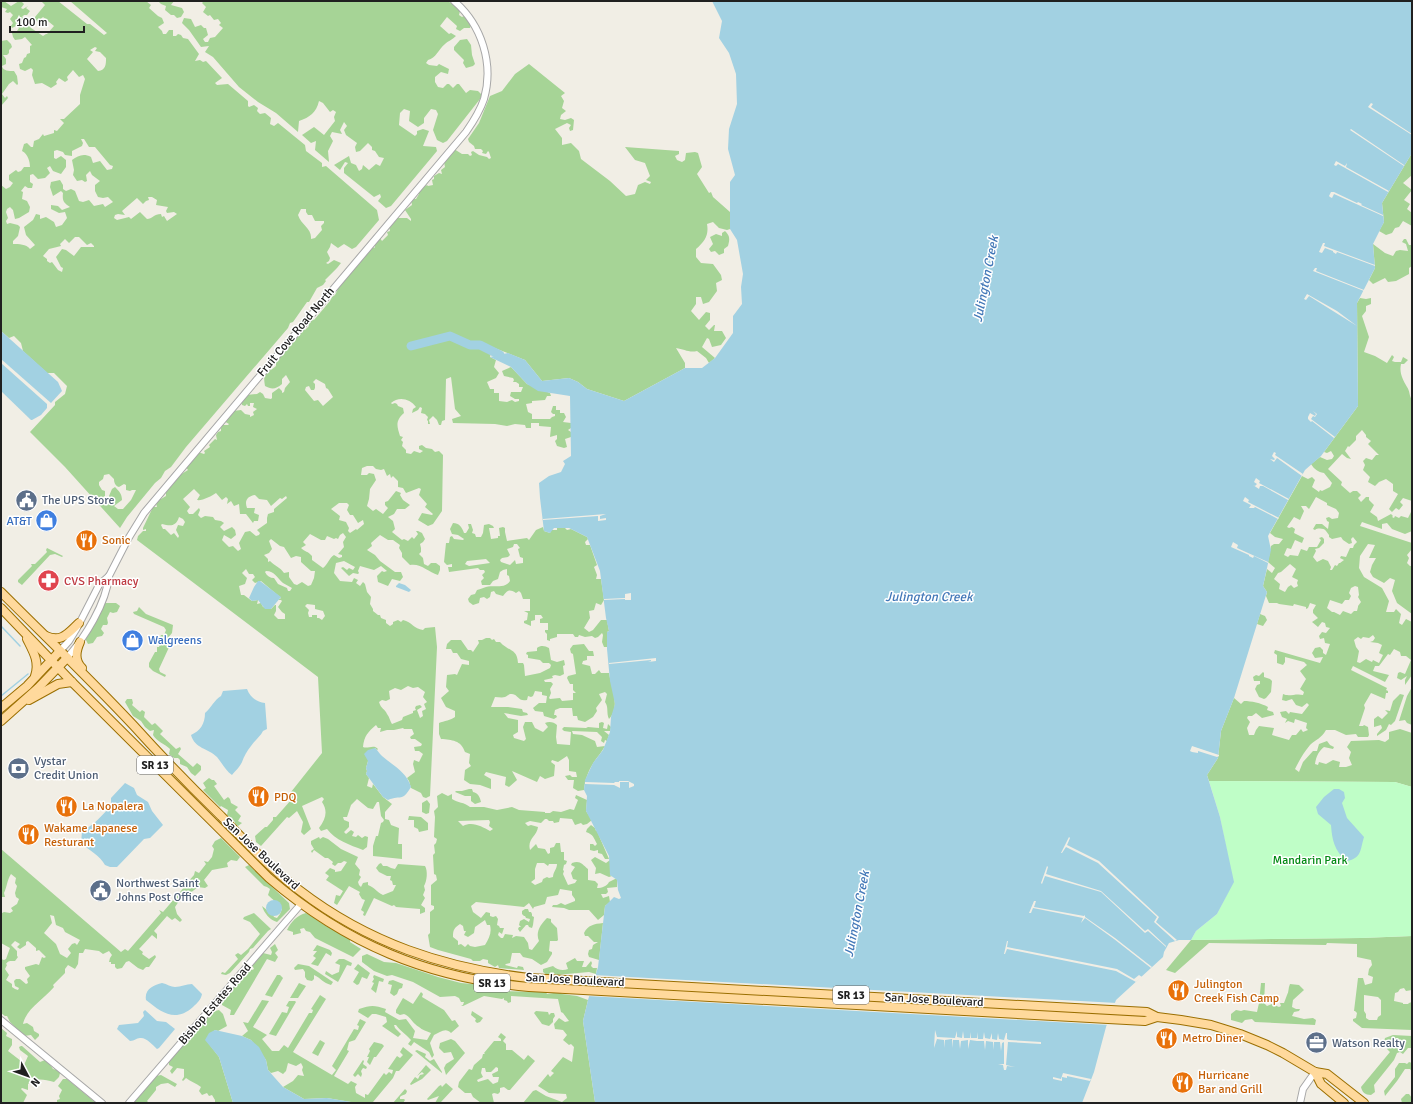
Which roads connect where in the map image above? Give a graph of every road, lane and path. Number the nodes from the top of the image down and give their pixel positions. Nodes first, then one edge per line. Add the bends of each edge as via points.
1 (454, 1) edge
2 (109, 576) junction
3 (1, 592) edge
4 (1, 608) edge
5 (79, 623) junction
6 (24, 632) junction
7 (45, 636) junction
8 (80, 642) junction
9 (60, 651) junction
10 (67, 658) junction
11 (52, 661) junction
12 (58, 668) junction
13 (34, 678) junction
14 (72, 682) junction
15 (19, 705) junction
16 (1, 708) edge
17 (1, 721) edge
18 (133, 726) junction
19 (159, 769) junction
20 (191, 786) junction
21 (183, 793) junction
22 (218, 814) junction
23 (252, 862) junction
24 (276, 871) junction
25 (301, 904) junction
26 (350, 924) junction
27 (1126, 1015) junction
28 (1, 1020) edge
29 (1315, 1072) junction
30 (102, 1103) edge
31 (129, 1103) edge
32 (1300, 1103) edge
33 (1344, 1103) edge
34 (1364, 1103) edge

1 - 2 street, Fruit Cove Road North via 470,19 483,44 487,66 486,91 480,109 466,132 144,513
2 - 5 street, Fruit Cove Road North via 99,585
2 - 8 street, Fruit Cove Road North via 108,588
3 - 7 main road, SR 13
4 - 6 main road, SR 13
5 - 7 main road via 60,639
5 - 9 street, Fruit Cove Road North
6 - 11 main road, SR 13
6 - 13 main road via 37,661
7 - 9 main road, SR 13
8 - 10 street, Fruit Cove Road North
8 - 18 main road via 76,654 79,665 130,717
9 - 10 main road, San Jose Boulevard / SR 13
9 - 11 main road
10 - 12 main road
10 - 18 main road, San Jose Boulevard / SR 13
11 - 12 main road, SR 13
11 - 13 main road
12 - 14 main road, San Jose Boulevard / SR 13
12 - 15 main road
13 - 16 main road
14 - 15 main road via 58,684
14 - 19 main road, San Jose Boulevard / SR 13
15 - 17 main road
18 - 20 main road, San Jose Boulevard / SR 13
19 - 20 main road via 182,784
19 - 21 main road, San Jose Boulevard / SR 13
20 - 22 main road, San Jose Boulevard / SR 13
21 - 22 main road via 192,796
21 - 23 main road, San Jose Boulevard / SR 13
22 - 24 main road, San Jose Boulevard / SR 13
23 - 24 main road via 257,862 269,873
23 - 25 main road, San Jose Boulevard / SR 13
24 - 26 main road, San Jose Boulevard / SR 13 via 313,901
25 - 26 main road via 308,902 346,925
25 - 27 main road, San Jose Boulevard / SR 13 via 339,929 382,951 420,966 479,981 529,987
25 - 31 street, Bishop Estates Road
26 - 27 main road, San Jose Boulevard / SR 13 via 404,950 449,964 510,976
27 - 29 main road, San Jose Boulevard / SR 13 via 1147,1012 1158,1017 1193,1022 1240,1034 1283,1053
28 - 30 street
29 - 32 street via 1303,1090
29 - 33 main road, San Jose Boulevard / SR 13 via 1321,1084
29 - 34 main road, San Jose Boulevard / SR 13 via 1327,1074

